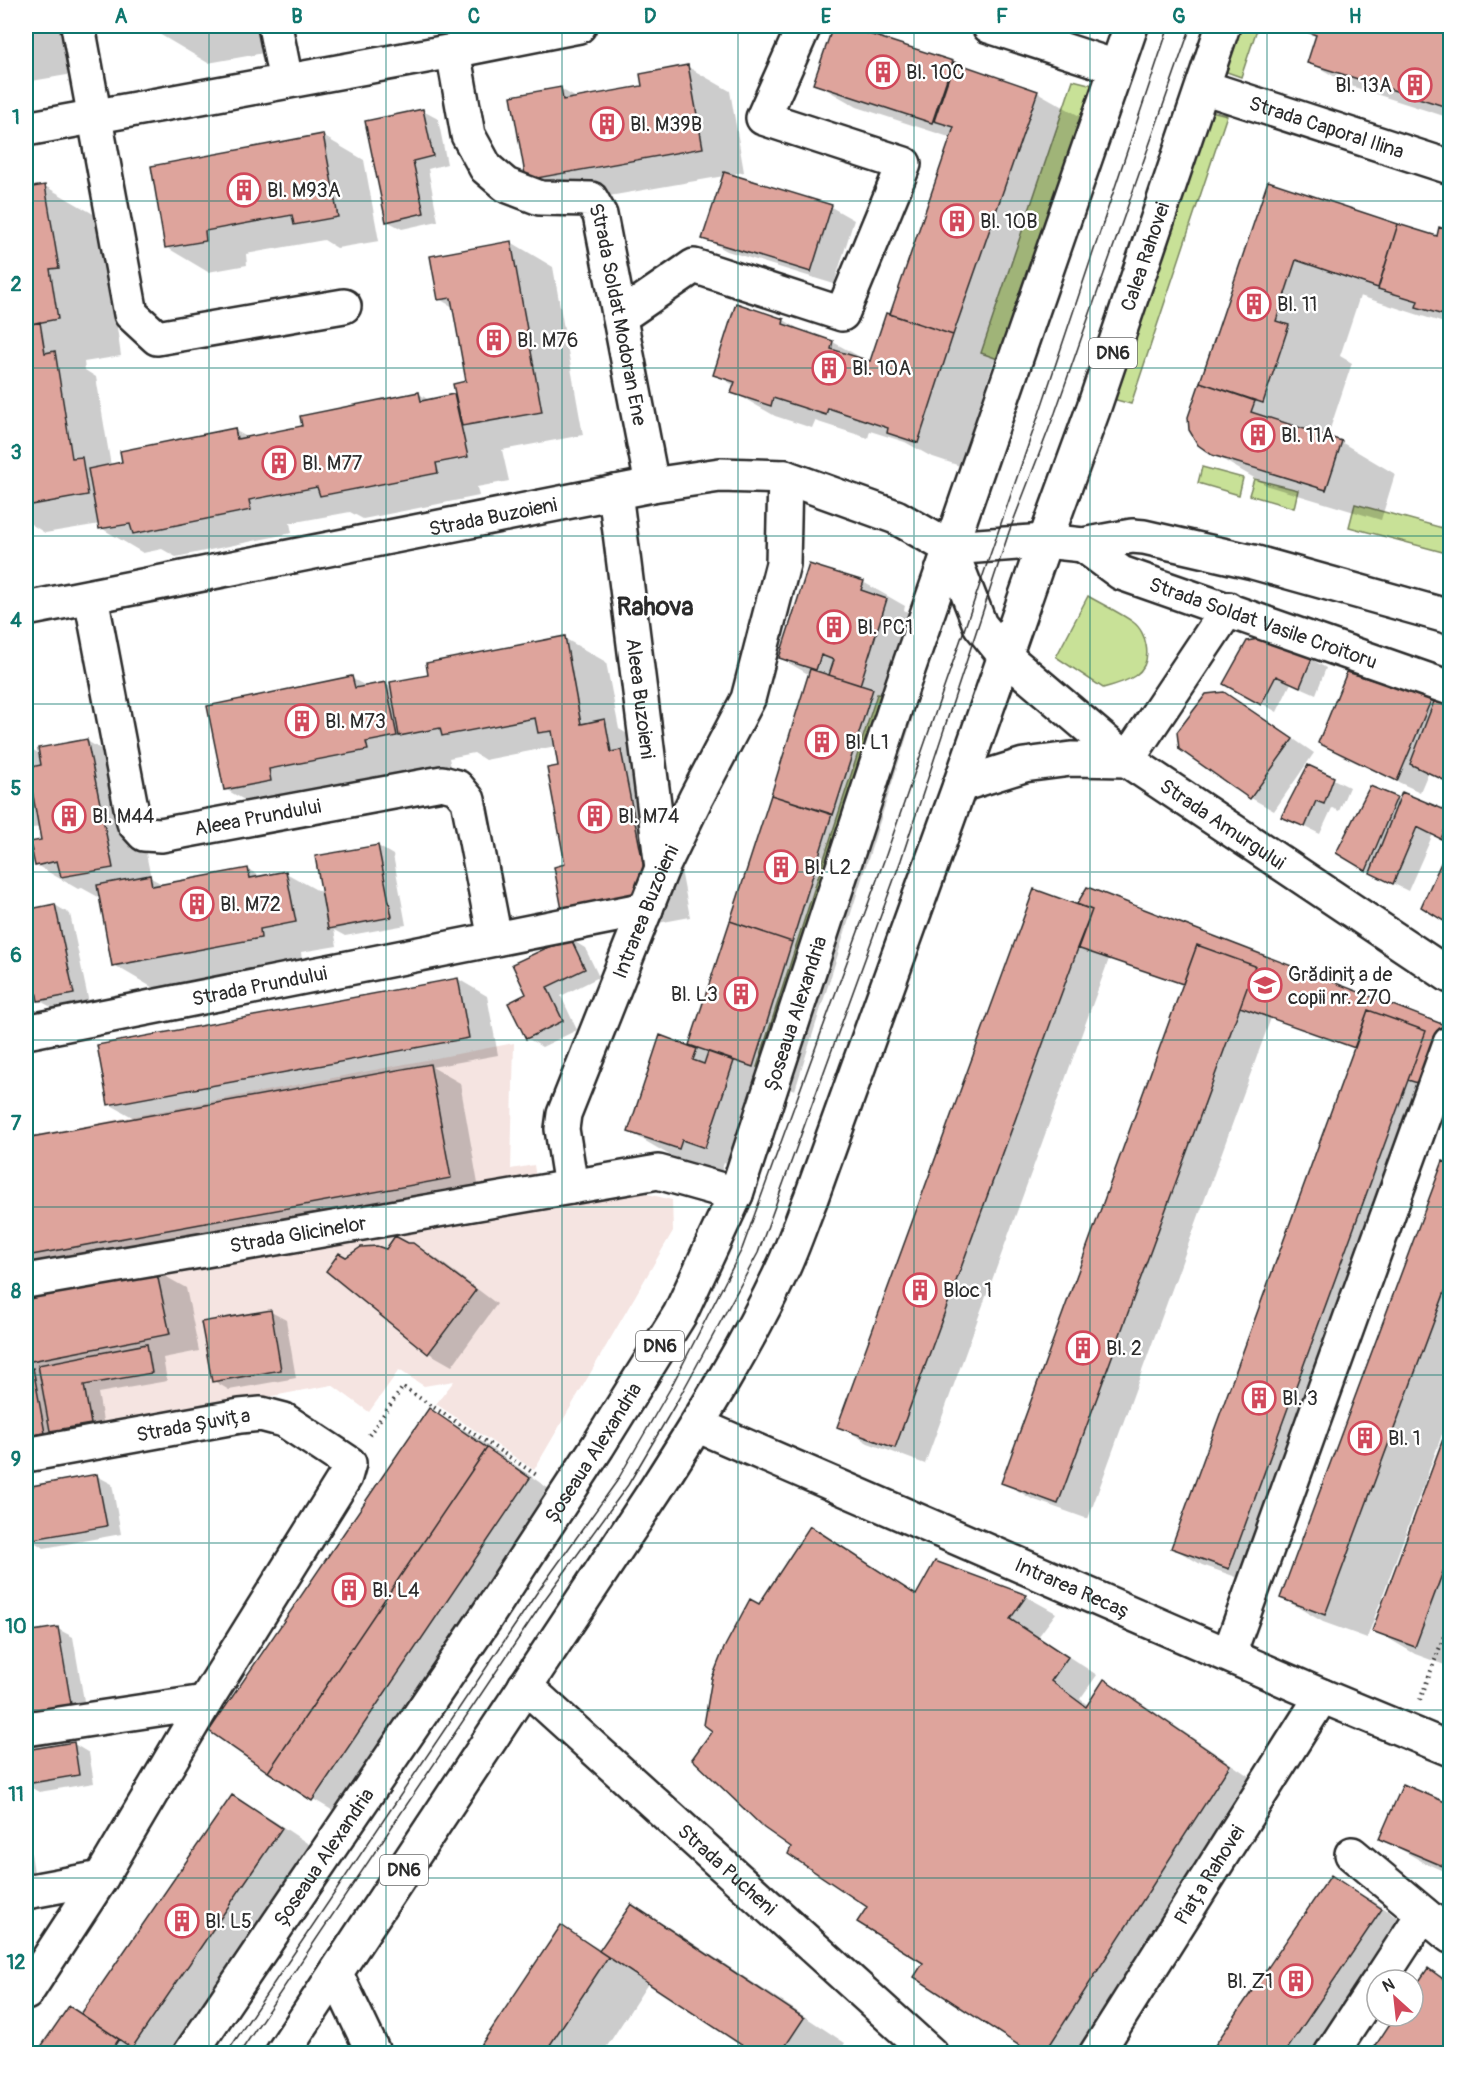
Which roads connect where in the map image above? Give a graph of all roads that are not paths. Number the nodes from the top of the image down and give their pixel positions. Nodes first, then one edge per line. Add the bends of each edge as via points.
1 (78, 26) edge
2 (275, 26) edge
3 (579, 26) edge
4 (804, 26) edge
5 (989, 26) edge
6 (1131, 26) edge
7 (1223, 26) edge
8 (453, 51) junction
9 (1116, 67) junction
10 (286, 81) junction
11 (1203, 87) junction
12 (94, 116) junction
13 (26, 129) edge
14 (1450, 167) edge
15 (344, 306) dead end
16 (620, 317) junction
17 (785, 477) junction
18 (652, 485) junction
19 (615, 492) junction
20 (1045, 541) junction
21 (1083, 545) junction
22 (950, 548) junction
23 (91, 597) junction
24 (26, 609) edge
25 (1228, 609) junction
26 (1450, 617) edge
27 (1006, 657) junction
28 (1450, 688) edge
29 (1127, 760) junction
30 (960, 785) junction
31 (663, 868) junction
32 (646, 909) junction
33 (495, 939) junction
34 (1450, 976) edge
35 (26, 1032) edge
36 (1450, 1042) edge
37 (571, 1187) junction
38 (735, 1194) junction
39 (26, 1281) edge
40 (697, 1425) junction
41 (26, 1455) edge
42 (1229, 1654) junction
43 (525, 1686) junction
44 (1322, 1696) junction
45 (205, 1702) junction
46 (26, 1729) edge
47 (1450, 1749) edge
48 (1352, 1854) dead end
49 (101, 1878) junction
50 (26, 1892) edge
51 (1424, 1914) junction
52 (1450, 1936) edge
53 (1388, 1968) edge
54 (336, 1974) junction
55 (26, 1993) edge
56 (1365, 2002) edge
57 (190, 2054) edge
58 (282, 2054) edge
59 (374, 2054) edge
60 (931, 2054) edge
61 (1095, 2054) edge
62 (1331, 2054) edge

1 - 12 street
2 - 10 street
3 - 8 street
4 - 16 street via 763,118 904,164 842,314 694,266
5 - 9 street
6 - 9 street, DN6
7 - 11 street, Calea Rahovei / DN6
8 - 10 street
8 - 16 street, Strada Soldat Modoran Ene via 468,135 486,168 506,185 540,198 591,199 600,215
9 - 22 street, DN6
10 - 12 street
11 - 14 street, Strada Caporal Ilina
11 - 20 street, Calea Rahovei / DN6
12 - 13 street
12 - 15 street via 131,314 157,338
16 - 18 street, Strada Soldat Modoran Ene
17 - 18 street, Strada Buzoieni via 720,475
17 - 22 street, Strada Buzoieni via 896,517
17 - 31 street, Intrarea Buzoieni via 783,564 748,699
18 - 19 street, Strada Buzoieni
19 - 23 street, Strada Buzoieni
19 - 31 street, Aleea Buzoieni
20 - 21 street
20 - 22 street
20 - 27 street, Calea Rahovei / DN6
21 - 25 street, Strada Soldat Vasile Croitoru via 1120,573
21 - 26 street via 1144,537 1253,562
22 - 27 street, Strada Amurgului via 980,625
22 - 38 street, Șoseaua Alexandria / DN6
23 - 24 street, Strada Buzoieni
23 - 33 street, Aleea Prundului via 134,823 144,834 162,835 442,783 457,787 468,800
25 - 28 street, Strada Soldat Vasile Croitoru
25 - 29 street
27 - 29 street, Strada Amurgului
27 - 30 street, DN6
29 - 30 street via 1071,759 1024,765
29 - 34 street, Strada Amurgului
30 - 40 street, DN6 via 784,1265
31 - 32 street, Intrarea Buzoieni
32 - 33 street, Strada Prundului
32 - 37 street, Intrarea Buzoieni via 564,1114 562,1129
33 - 35 street, Strada Prundului
36 - 42 street
37 - 38 street via 658,1172
37 - 39 street, Strada Glicinelor
38 - 57 street, Șoseaua Alexandria / DN6 via 680,1314 567,1495
40 - 42 street, Intrarea Recaș
40 - 43 street, DN6
41 - 45 street, Strada Șuvița via 261,1414 284,1420 349,1462 345,1478
42 - 44 street, Intrarea Recaș
43 - 54 street, DN6
43 - 60 street, Strada Pucheni
44 - 47 street, Intrarea Recaș
44 - 61 street, Piața Rahovei
45 - 46 street
45 - 49 street
48 - 51 street
49 - 50 street
49 - 55 street
51 - 52 street
51 - 53 street
54 - 58 street, DN6
54 - 59 street
56 - 62 street

